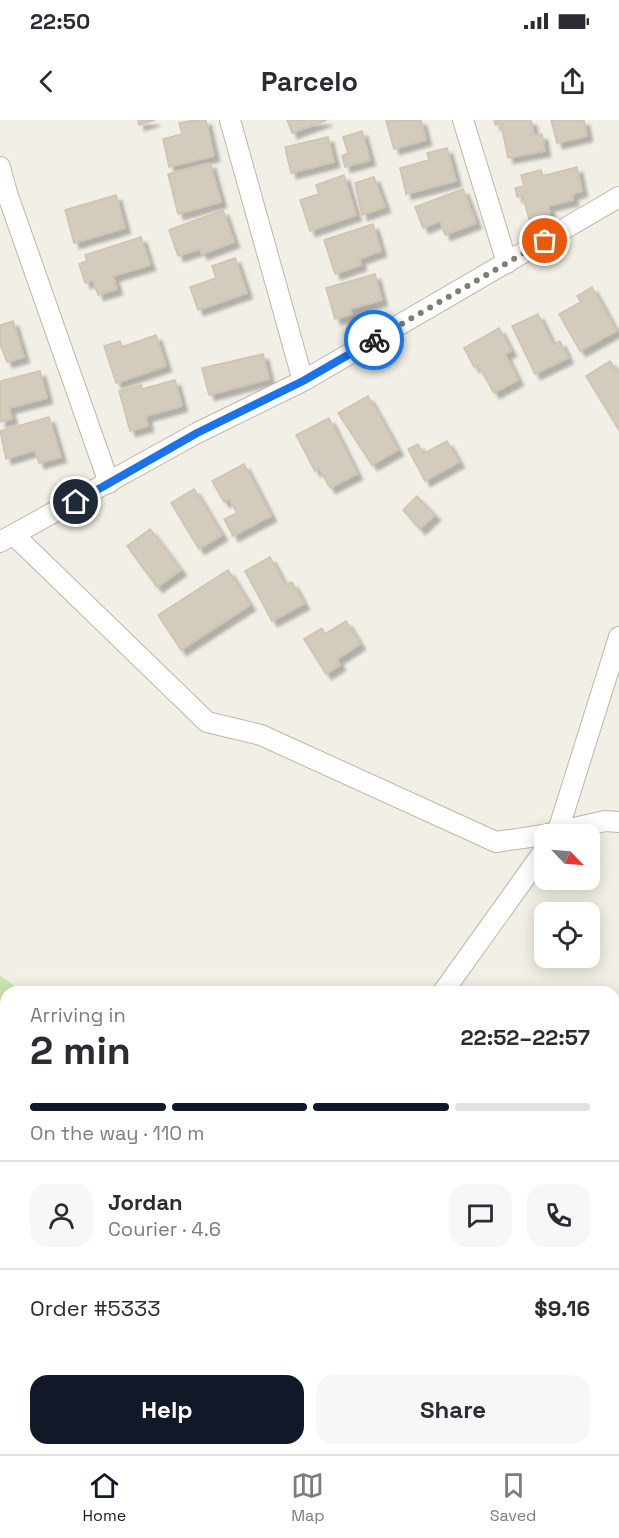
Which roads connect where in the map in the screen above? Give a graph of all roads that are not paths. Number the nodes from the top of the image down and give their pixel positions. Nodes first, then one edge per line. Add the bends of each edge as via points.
1 (230, 120) edge
2 (463, 120) edge
3 (0, 167) edge
4 (619, 196) edge
5 (507, 263) junction
6 (303, 381) junction
7 (109, 483) junction
8 (8, 539) edge
9 (619, 637) edge
10 (619, 822) edge
11 (555, 824) edge
12 (593, 824) edge
13 (534, 837) edge
14 (534, 865) edge
15 (447, 986) edge

1 - 6 street
2 - 5 street
3 - 7 street
4 - 5 street
5 - 6 street
6 - 7 street via 197,433
7 - 8 street
8 - 13 street via 207,722 261,735 496,842
9 - 11 street
10 - 12 street
14 - 15 street

